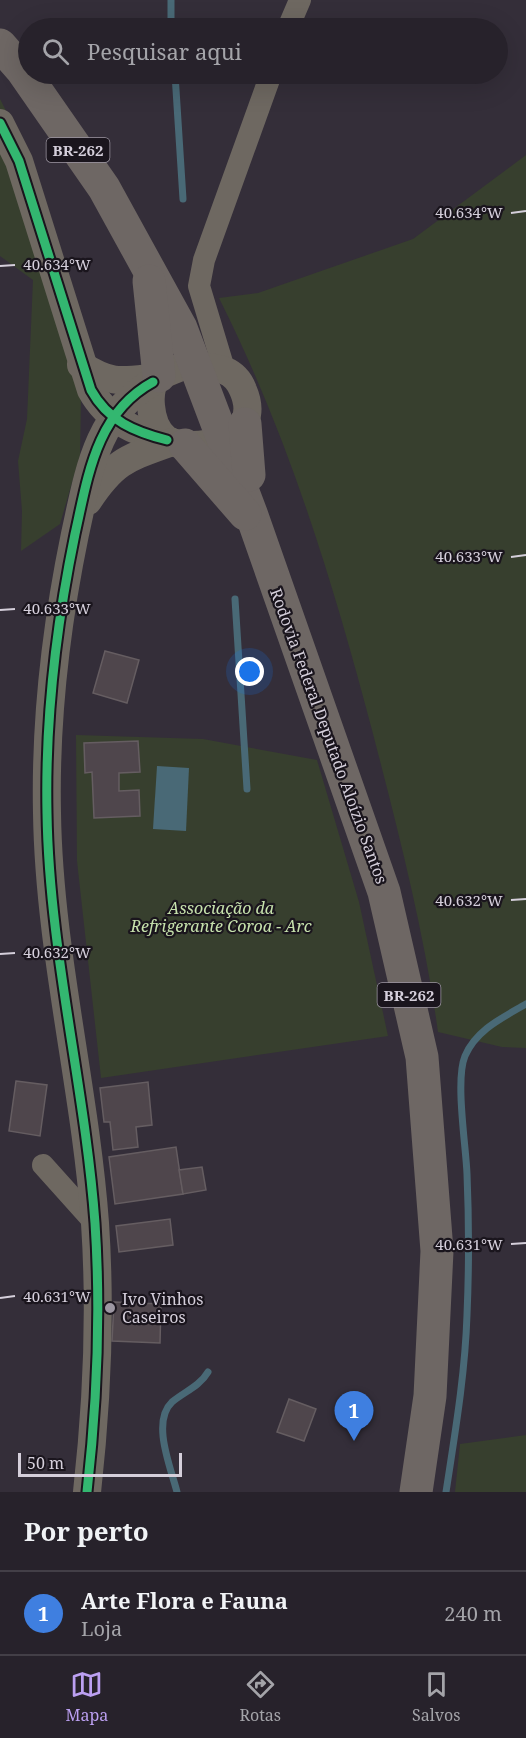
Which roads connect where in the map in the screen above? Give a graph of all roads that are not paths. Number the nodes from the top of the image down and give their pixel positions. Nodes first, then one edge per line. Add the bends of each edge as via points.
1 (300, 0) edge
2 (292, 18) edge
3 (0, 45) edge
4 (18, 65) edge
5 (32, 84) edge
6 (267, 84) edge
7 (0, 123) edge
8 (147, 262) junction
9 (81, 365) junction
10 (213, 367) junction
11 (156, 378) junction
12 (112, 418) junction
13 (234, 432) junction
14 (175, 442) junction
15 (80, 512) junction
16 (251, 517) junction
17 (43, 1164) dead end
18 (95, 1223) junction
19 (87, 1492) edge
20 (416, 1492) edge

1 - 2 street
3 - 4 highway, Rodovia Federal Deputado Aloízio Santos / BR-262
5 - 8 highway, Rodovia Federal Deputado Aloízio Santos / BR-262 via 104,188
6 - 10 street via 204,260 199,286
7 - 9 street via 19,161
8 - 10 highway, Rodovia Federal Deputado Aloízio Santos / BR-262 via 181,328
8 - 11 highway
9 - 11 street via 112,381
9 - 12 street via 95,397
10 - 11 street via 182,367
10 - 13 highway, Rodovia Federal Deputado Aloízio Santos / BR-262
11 - 12 street
11 - 14 street via 150,402 154,423
12 - 14 street via 143,434
12 - 15 street via 90,467
13 - 14 street
13 - 16 highway, Rodovia Federal Deputado Aloízio Santos / BR-262
14 - 15 street via 120,462
14 - 16 highway
15 - 18 street via 52,664 47,814 58,941 87,1137
16 - 20 highway, Rodovia Federal Deputado Aloízio Santos / BR-262 via 384,892 422,1057 437,1251 430,1396
17 - 18 street
18 - 19 street via 95,1417

